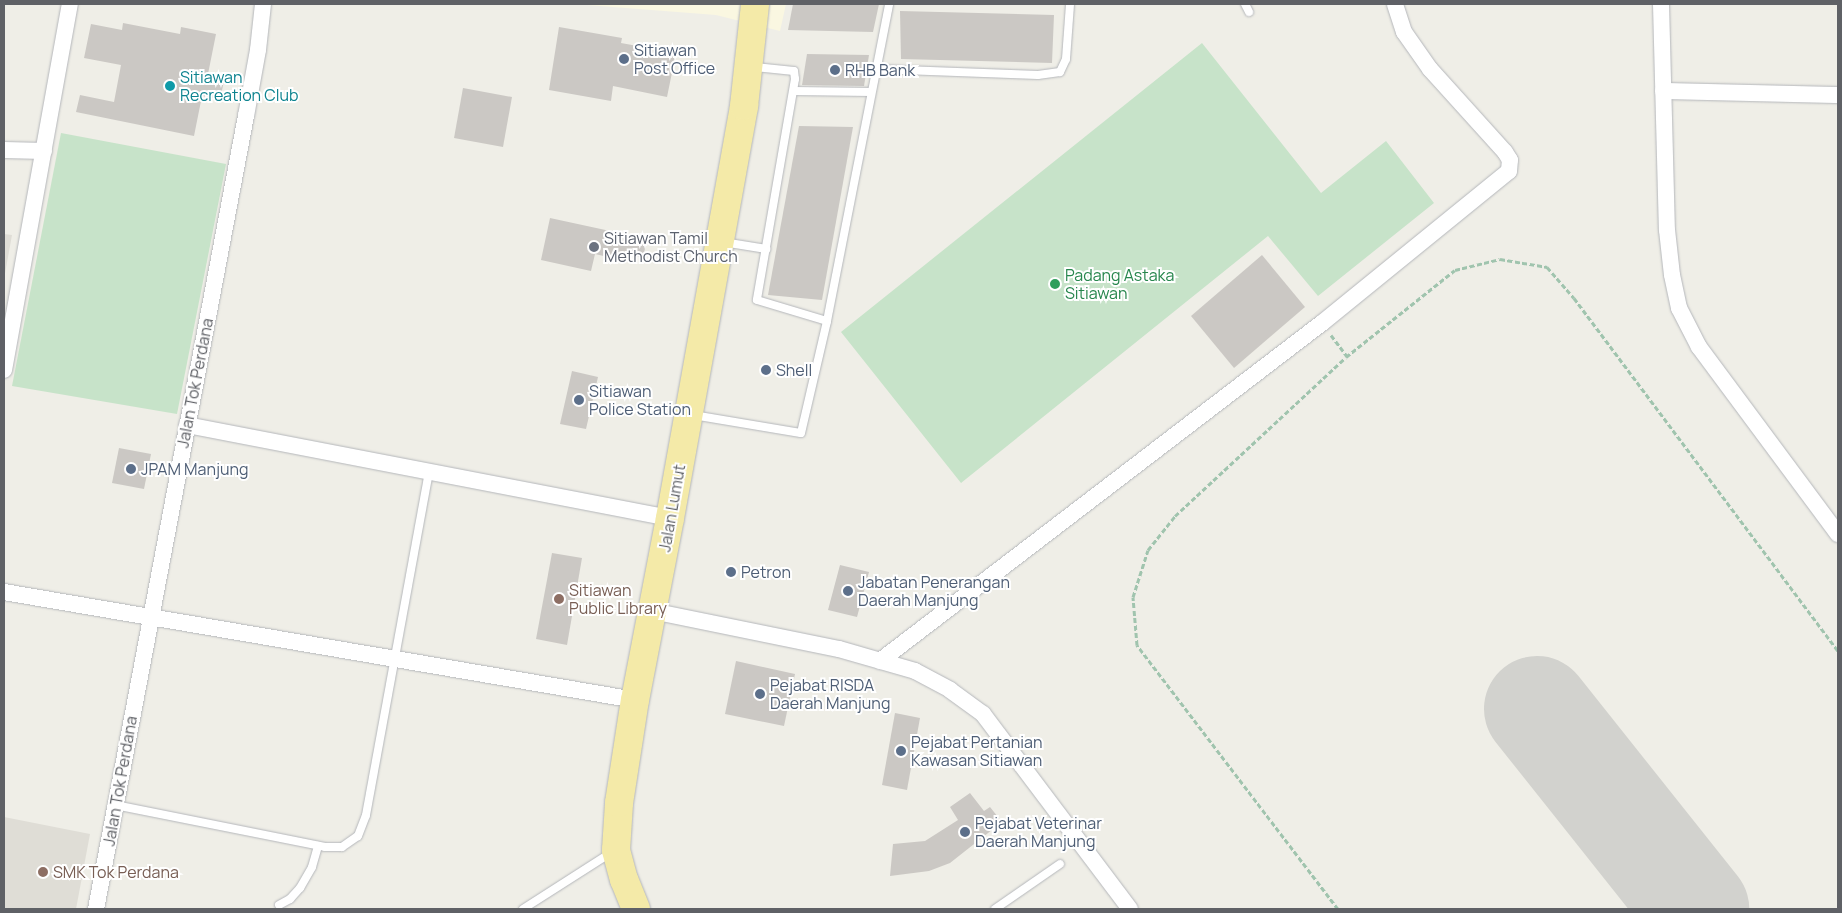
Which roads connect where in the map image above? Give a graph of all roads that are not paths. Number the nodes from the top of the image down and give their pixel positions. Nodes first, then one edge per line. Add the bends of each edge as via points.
1 (70, 4) edge
2 (262, 4) edge
3 (756, 4) edge
4 (774, 4) edge
5 (889, 4) edge
6 (1070, 4) edge
7 (1245, 4) edge
8 (1395, 4) edge
9 (1661, 4) edge
10 (1249, 12) dead end
11 (755, 68) junction
12 (876, 69) junction
13 (794, 91) junction
14 (1663, 91) junction
15 (870, 92) junction
16 (1838, 95) edge
17 (744, 106) junction
18 (4, 150) edge
19 (44, 150) junction
20 (720, 241) junction
21 (766, 249) junction
22 (828, 320) junction
23 (4, 370) edge
24 (689, 414) junction
25 (187, 425) junction
26 (429, 472) junction
27 (670, 518) junction
28 (1838, 534) edge
29 (4, 592) edge
30 (652, 611) junction
31 (150, 618) junction
32 (395, 657) junction
33 (880, 661) junction
34 (635, 700) junction
35 (115, 805) junction
36 (318, 846) junction
37 (616, 850) junction
38 (1060, 864) dead end
39 (279, 905) dead end
40 (96, 909) edge
41 (523, 909) edge
42 (636, 909) edge
43 (995, 909) edge
44 (1130, 909) edge

1 - 19 street
2 - 25 street, Jalan Tok Perdana via 258,50
3 - 17 highway, Jalan Lumut
4 - 11 highway, Jalan Lumut
5 - 12 lane
6 - 12 lane via 1066,58 1060,72 1038,75
7 - 10 lane
8 - 33 street via 1404,32 1430,69 1505,152 1510,160 1509,171 1322,323
9 - 14 street
11 - 13 lane via 794,71
11 - 17 highway, Jalan Lumut
12 - 15 lane
13 - 15 lane
13 - 21 lane
14 - 16 street
14 - 28 street via 1667,230 1679,308 1699,347
15 - 22 lane
17 - 20 highway, Jalan Lumut
18 - 19 street
19 - 23 street
20 - 21 lane
20 - 24 highway, Jalan Lumut
21 - 22 lane via 757,300
22 - 24 lane via 801,433
24 - 27 highway, Jalan Lumut
25 - 26 street
25 - 31 street, Jalan Tok Perdana
26 - 27 street
26 - 32 lane
27 - 30 highway, Jalan Lumut
29 - 31 street
30 - 33 street via 839,649
30 - 34 highway, Jalan Lumut
31 - 32 street
31 - 35 street, Jalan Tok Perdana
32 - 34 street
32 - 36 lane via 366,815 358,836 342,847
33 - 44 street via 915,672 950,690 983,714
34 - 37 highway, Jalan Lumut via 619,803
35 - 36 lane
35 - 40 street, Jalan Tok Perdana
36 - 39 lane via 303,884 290,899
37 - 41 lane
37 - 42 highway, Jalan Lumut
38 - 43 lane

